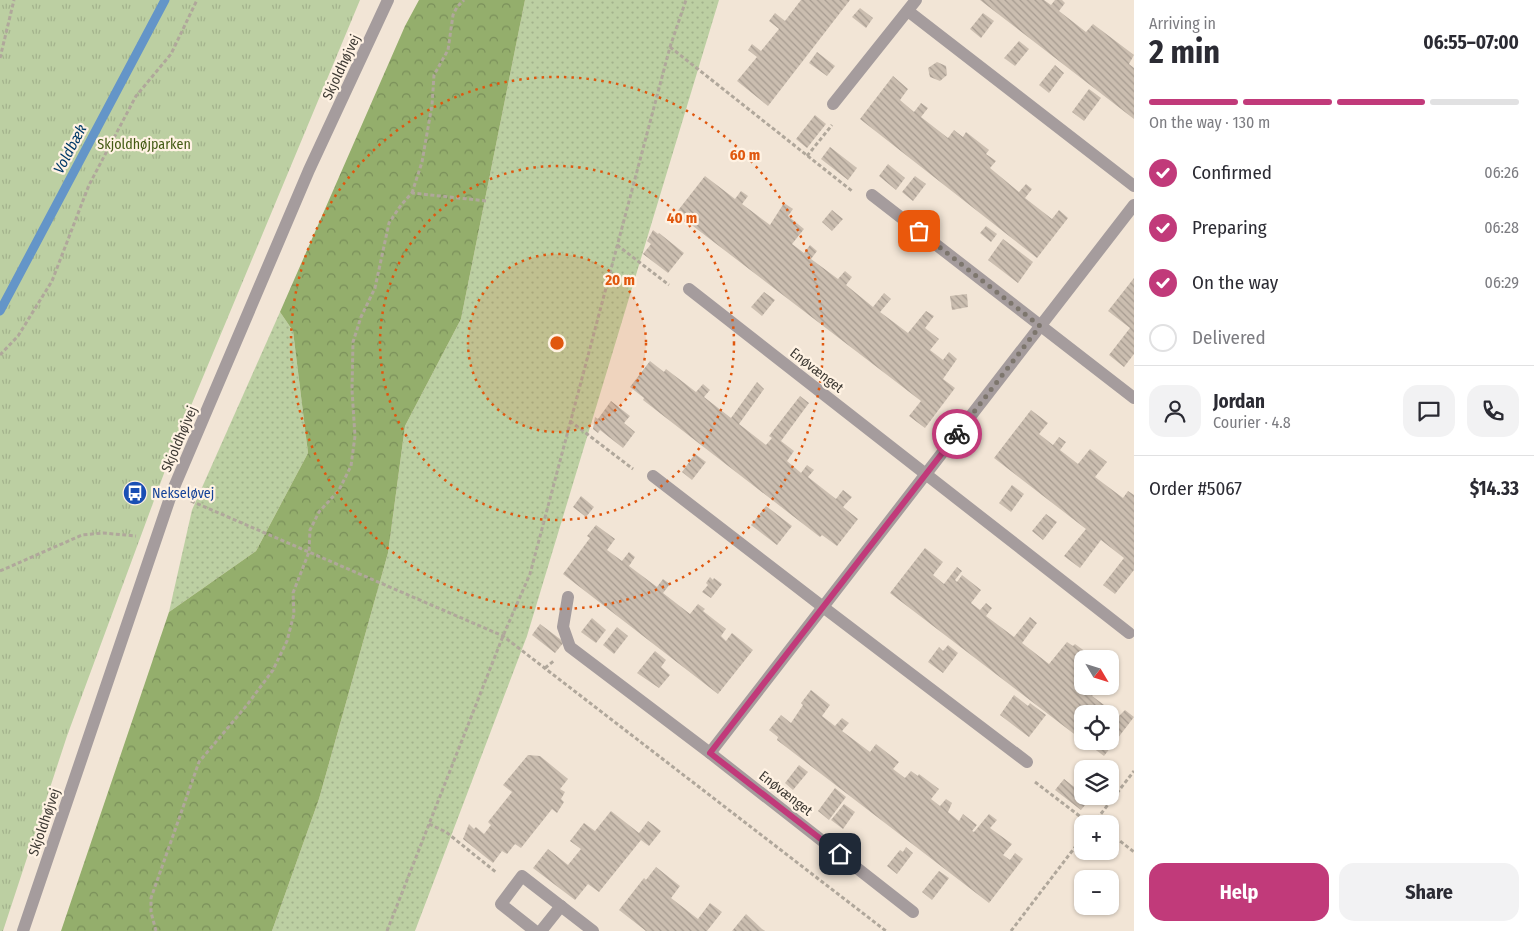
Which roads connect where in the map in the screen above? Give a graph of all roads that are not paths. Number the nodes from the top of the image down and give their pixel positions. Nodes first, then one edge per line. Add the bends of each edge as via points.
1 (388, 0) edge
2 (916, 0) edge
3 (908, 11) junction
4 (833, 104) road end
5 (1134, 186) edge
6 (872, 194) road end
7 (1134, 204) edge
8 (689, 289) road end
9 (1040, 326) junction
10 (1134, 398) edge
11 (926, 474) junction
12 (653, 476) road end
13 (568, 597) dead end
14 (823, 607) junction
15 (1129, 633) dead end
16 (710, 753) junction
17 (1027, 762) road end
18 (561, 906) junction
19 (914, 912) dead end
20 (23, 931) edge
21 (535, 931) edge
22 (541, 931) edge
23 (593, 931) edge

1 - 20 street, Skjoldhøjvej via 309,170 172,492
2 - 3 street
3 - 4 street
3 - 5 street
6 - 9 street
7 - 9 street
8 - 11 street, Enøvænget
9 - 10 street
9 - 11 street
11 - 14 street
11 - 15 street, Enøvænget
12 - 14 street
13 - 16 street, Enøvænget via 563,627 570,647
14 - 16 street
14 - 17 street
16 - 19 street, Enøvænget
18 - 21 street via 522,876 501,904
18 - 22 street
18 - 23 street

